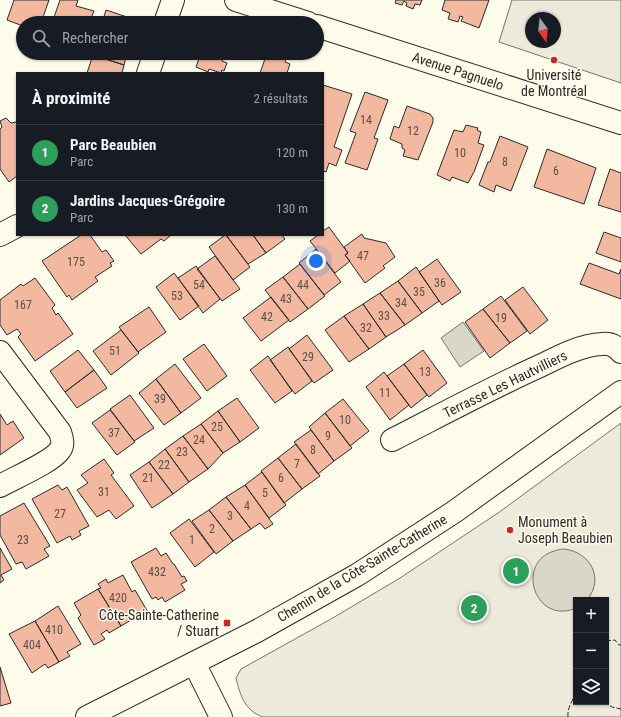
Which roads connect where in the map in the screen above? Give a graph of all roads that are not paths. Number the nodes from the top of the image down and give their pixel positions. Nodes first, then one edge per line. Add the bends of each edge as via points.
1 (173, 0) edge
2 (236, 0) edge
3 (167, 16) edge
4 (286, 16) edge
5 (324, 28) edge
6 (153, 60) edge
7 (148, 72) edge
8 (621, 123) edge
9 (16, 226) edge
10 (0, 234) edge
11 (0, 352) edge
12 (621, 352) edge
13 (621, 392) edge
14 (392, 440) dead end
15 (0, 486) edge
16 (194, 663) junction
17 (87, 717) edge
18 (221, 717) edge

1 - 3 street
2 - 4 street
5 - 8 street, Avenue Pagnuelo
6 - 7 street
9 - 10 street
11 - 15 street via 60,432 63,440 61,449 53,457
12 - 14 street, Terrasse Les Hautvilliers via 604,344 576,350 528,371
13 - 16 street, Chemin de la Côte-Sainte-Catherine via 511,472 394,552 318,598
16 - 17 street, Chemin de la Côte-Sainte-Catherine
16 - 18 street

